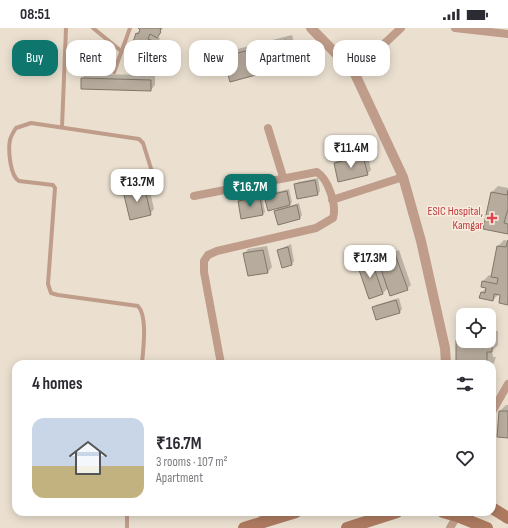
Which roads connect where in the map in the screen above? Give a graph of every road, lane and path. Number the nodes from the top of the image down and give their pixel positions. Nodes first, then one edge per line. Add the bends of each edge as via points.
1 (66, 28) edge
2 (93, 28) edge
3 (130, 28) edge
4 (311, 28) edge
5 (401, 28) edge
6 (455, 28) edge
7 (508, 34) edge
8 (388, 40) edge
9 (122, 51) junction
10 (333, 51) edge
11 (116, 67) edge
12 (356, 76) edge
13 (62, 127) junction
14 (268, 128) dead end
15 (283, 177) junction
16 (403, 177) junction
17 (154, 178) dead end
18 (194, 196) dead end
19 (332, 200) junction
20 (142, 360) edge
21 (220, 360) edge
22 (446, 360) edge
23 (508, 384) edge
24 (496, 405) edge
25 (496, 510) edge
26 (127, 516) edge
27 (384, 516) edge
28 (455, 516) edge
29 (460, 516) edge
30 (263, 517) edge
31 (508, 518) edge
32 (127, 528) edge
33 (244, 528) edge
34 (347, 528) edge
35 (450, 528) edge
36 (487, 528) edge

1 - 13 lane
2 - 9 lane
3 - 9 lane
4 - 10 street
5 - 8 street
6 - 7 street
9 - 11 lane
12 - 16 street
13 - 17 lane via 139,139 143,143
13 - 20 lane via 31,123 16,128 10,139 14,178 19,182 53,185 55,188 48,284 51,293 138,306 144,322
14 - 15 street
15 - 18 street
15 - 19 street via 317,172 325,181
16 - 19 street
16 - 22 street via 421,241
19 - 21 street via 335,212 333,218 316,228 226,248 208,255 204,261 204,272
23 - 24 street
25 - 31 main road
26 - 32 lane
27 - 34 main road
28 - 35 street
29 - 36 main road
30 - 33 main road

